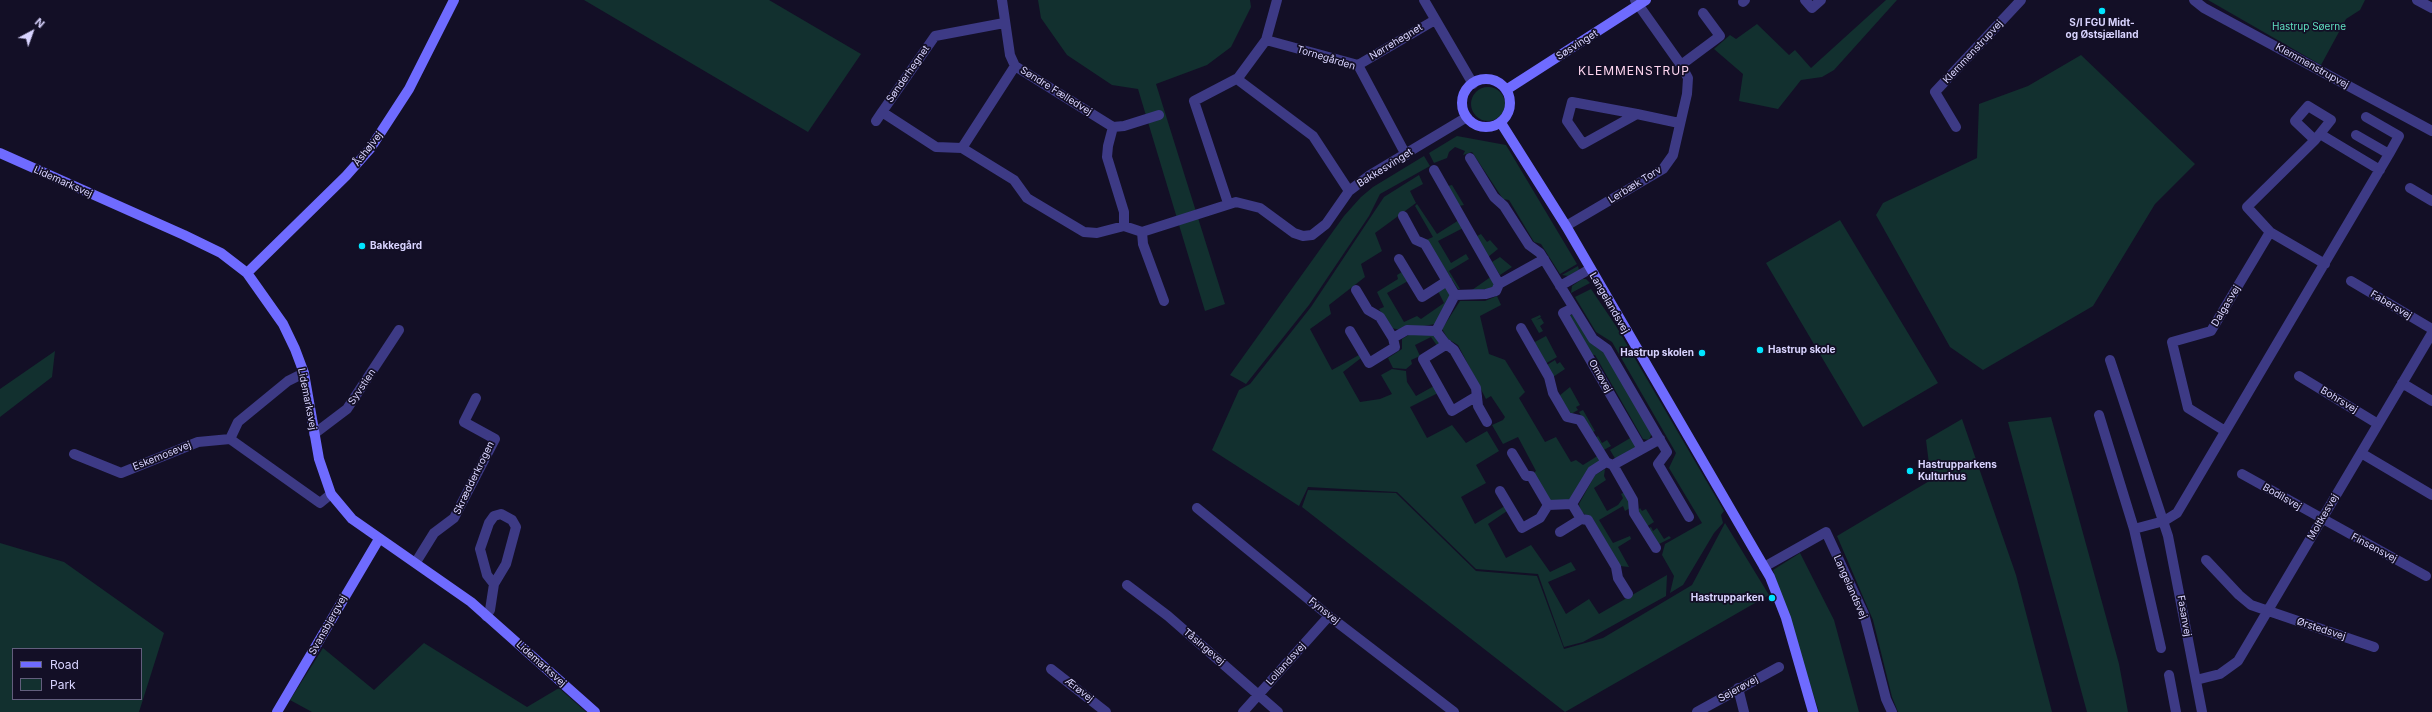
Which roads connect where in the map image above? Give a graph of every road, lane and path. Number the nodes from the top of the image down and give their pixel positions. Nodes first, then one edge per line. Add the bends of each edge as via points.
1 (454, 0) edge
2 (1002, 0) edge
3 (1277, 0) edge
4 (1424, 0) edge
5 (1805, 0) edge
6 (1821, 0) edge
7 (2021, 0) edge
8 (2194, 0) edge
9 (2417, 0) edge
10 (1640, 2) edge
11 (2432, 8) edge
12 (1703, 13) dead end
13 (1435, 20) junction
14 (1004, 23) junction
15 (1266, 40) junction
16 (1358, 65) junction
17 (1681, 65) junction
18 (1015, 66) junction
19 (1237, 79) junction
20 (1473, 84) junction
21 (1506, 90) junction
22 (882, 112) junction
23 (1637, 114) junction
24 (1159, 115) dead end
25 (1467, 117) junction
26 (2366, 117) dead end
27 (876, 121) dead end
28 (1501, 123) junction
29 (1679, 123) junction
30 (1113, 126) junction
31 (1956, 127) dead end
32 (2432, 131) edge
33 (2356, 135) dead end
34 (962, 148) junction
35 (0, 154) edge
36 (2389, 154) junction
37 (1406, 155) junction
38 (1470, 158) dead end
39 (1434, 170) dead end
40 (2380, 170) junction
41 (2410, 188) dead end
42 (1349, 191) junction
43 (2432, 201) edge
44 (1228, 203) junction
45 (1402, 216) dead end
46 (1124, 226) junction
47 (1566, 226) junction
48 (1142, 232) junction
49 (2270, 232) junction
50 (1399, 259) dead end
51 (1544, 259) junction
52 (2325, 264) junction
53 (1590, 269) junction
54 (247, 273) junction
55 (1447, 281) junction
56 (2351, 281) dead end
57 (1499, 284) junction
58 (1560, 286) junction
59 (1356, 290) dead end
60 (1455, 295) junction
61 (1164, 301) dead end
62 (1573, 308) junction
63 (1521, 328) dead end
64 (2432, 329) edge
65 (399, 330) dead end
66 (1436, 330) junction
67 (1350, 331) dead end
68 (2432, 333) edge
69 (1393, 338) junction
70 (1447, 344) junction
71 (2110, 360) dead end
72 (304, 373) junction
73 (2299, 376) dead end
74 (2402, 383) junction
75 (1477, 396) junction
76 (476, 398) dead end
77 (2432, 401) edge
78 (2099, 415) dead end
79 (1487, 422) dead end
80 (2378, 424) junction
81 (2225, 431) junction
82 (314, 434) junction
83 (230, 439) junction
84 (1660, 439) junction
85 (1642, 449) junction
86 (1512, 453) dead end
87 (2361, 453) junction
88 (74, 454) dead end
89 (1609, 464) junction
90 (2242, 474) dead end
91 (1500, 491) dead end
92 (331, 494) junction
93 (2432, 495) edge
94 (1572, 504) junction
95 (1548, 505) junction
96 (1197, 508) dead end
97 (1689, 517) dead end
98 (1581, 519) junction
99 (2322, 520) junction
100 (2164, 521) junction
101 (2134, 529) junction
102 (1560, 532) dead end
103 (379, 539) junction
104 (1656, 548) dead end
105 (2206, 560) dead end
106 (416, 562) junction
107 (1764, 567) junction
108 (2426, 576) dead end
109 (494, 584) junction
110 (1128, 585) dead end
111 (1628, 594) dead end
112 (2268, 612) junction
113 (486, 616) junction
114 (1329, 616) junction
115 (2374, 647) dead end
116 (2161, 648) dead end
117 (1779, 667) dead end
118 (1051, 668) dead end
119 (2169, 675) dead end
120 (2196, 680) junction
121 (1738, 688) junction
122 (1260, 694) junction
123 (277, 712) edge
124 (595, 712) edge
125 (1106, 712) edge
126 (1243, 712) edge
127 (1278, 712) edge
128 (1454, 712) edge
129 (1697, 712) edge
130 (1744, 712) edge
131 (1812, 712) edge
132 (1892, 712) edge
133 (2176, 712) edge
134 (2202, 712) edge

1 - 54 street, Åshøjvej via 409,89 370,149
2 - 14 street, Søndre Fælledvej
3 - 15 street
4 - 13 street, Nørrehegnet
5 - 6 street via 1812,8
7 - 31 street, Klemmenstrupvej via 1935,92
8 - 32 street, Klemmenstrupvej via 2204,8
9 - 11 street
10 - 17 street, Lerbæk Torv
10 - 21 street, Søsvinget
12 - 17 street via 1720,36
13 - 16 street, Nørrehegnet
13 - 20 street, Nørrehegnet
14 - 18 street, Søndre Fælledvej via 1010,55
14 - 22 street, Sønderhegnet via 935,36
15 - 16 street, Tornegården
15 - 19 street
16 - 37 street, Tornegården
17 - 29 street, Lerbæk Torv via 1688,83
18 - 30 street, Søndre Fælledvej
18 - 34 street
19 - 42 street via 1313,136
19 - 44 street via 1194,101
20 - 21 street via 1490,80 1498,82
20 - 25 street via 1465,92 1462,100
21 - 28 street via 1510,106 1507,116
22 - 27 street, Sønderhegnet
22 - 34 street, Sønderhegnet via 936,147
23 - 23 street via 1572,102 1567,121 1583,144
23 - 29 street
24 - 30 street via 1124,126
25 - 28 street via 1474,124 1483,127 1493,127
25 - 37 street, Bakkesvinget
26 - 36 street via 2399,136
28 - 47 street, Langelandsvej
29 - 47 street, Lerbæk Torv via 1673,155 1663,169
30 - 46 street via 1107,157 1124,212
33 - 36 street
34 - 46 street, Sønderhegnet via 1014,180 1027,198 1084,232 1097,233
35 - 54 street, Lidemarksvej via 190,238 221,253
36 - 40 street
37 - 42 street, Bakkesvinget via 1370,175
38 - 51 street, Omøvej via 1494,197 1504,206 1529,245
39 - 57 street
40 - 49 street via 2317,137 2247,207
40 - 52 street
41 - 43 street
42 - 44 street, Bakkesvinget via 1326,224 1312,235 1303,236 1294,233 1253,205 1244,202
44 - 48 street, Bakkesvinget
45 - 55 street via 1416,240 1425,244
46 - 48 street
47 - 53 street, Langelandsvej
48 - 61 street via 1143,244
49 - 52 street
49 - 81 street, Dalgasvej via 2212,331 2172,342 2188,408
50 - 55 street via 1422,297
51 - 57 street
51 - 58 street, Omøvej
52 - 81 street
53 - 58 street
53 - 107 street, Langelandsvej
54 - 72 street, Lidemarksvej via 283,324
55 - 60 street
56 - 64 street, Fabersvej
57 - 60 street via 1496,291 1486,294
58 - 62 street, Omøvej
59 - 69 street via 1368,310 1380,317
60 - 66 street
62 - 84 street, Omøvej via 1593,339 1607,349
62 - 85 street, Omøvej via 1564,313
63 - 89 street via 1549,377 1553,393 1567,417 1580,420
65 - 82 street, Syvstien via 347,409
66 - 69 street via 1407,330
66 - 70 street
67 - 69 street via 1369,362 1395,347
68 - 74 street, Moltkesvej
70 - 75 street via 1454,350 1476,388
70 - 75 street via 1423,359 1452,411
71 - 100 street, Fasanvej
72 - 82 street, Lidemarksvej
72 - 83 street via 288,381 238,422
73 - 80 street, Bohrsvej
74 - 77 street
74 - 80 street, Moltkesvej
75 - 79 street via 1478,406
76 - 106 street, Skrædderkrogen via 464,422 495,439 454,518 434,533
78 - 101 street
80 - 87 street, Moltkesvej
81 - 100 street via 2177,512
82 - 92 street, Lidemarksvej via 323,475
83 - 88 street, Eskemosevej via 198,442 121,473
83 - 92 street via 320,503
84 - 85 street
84 - 97 street, Omøvej via 1667,452 1658,464
85 - 89 street
86 - 95 street via 1526,476 1531,476
87 - 93 street
87 - 99 street, Moltkesvej
89 - 94 street via 1592,470
89 - 104 street via 1633,500 1634,513
90 - 99 street, Bodilsvej
91 - 95 street via 1522,528 1540,518
92 - 103 street, Lidemarksvej via 352,519
94 - 95 street
94 - 98 street
96 - 114 street, Fynsvej
98 - 102 street
98 - 111 street via 1588,520
99 - 108 street, Finsensvej
99 - 112 street, Moltkesvej
100 - 101 street
100 - 120 street, Fasanvej
101 - 116 street
103 - 106 street, Lidemarksvej
103 - 123 street, Svansbjergvej
105 - 112 street, Ørstedsvej via 2245,601
106 - 113 street, Lidemarksvej
107 - 131 street, Langelandsvej via 1786,618
107 - 132 street, Langelandsvej via 1826,532 1864,614 1886,700
109 - 109 street via 506,564 516,527 512,520 501,514 494,516 489,523 480,549 487,575
109 - 113 street via 490,610
110 - 122 street, Tåsingevej
112 - 115 street, Ørstedsvej
112 - 120 street, Moltkesvej via 2238,661 2220,674
113 - 124 street, Lidemarksvej
114 - 122 street, Lollandsvej
114 - 128 street, Fynsvej
117 - 121 street, Sejerøvej
118 - 125 street, Ærøvej
119 - 133 street
120 - 134 street, Fasanvej
121 - 129 street, Sejerøvej
121 - 130 street
122 - 126 street, Lollandsvej
122 - 127 street, Tåsingevej

